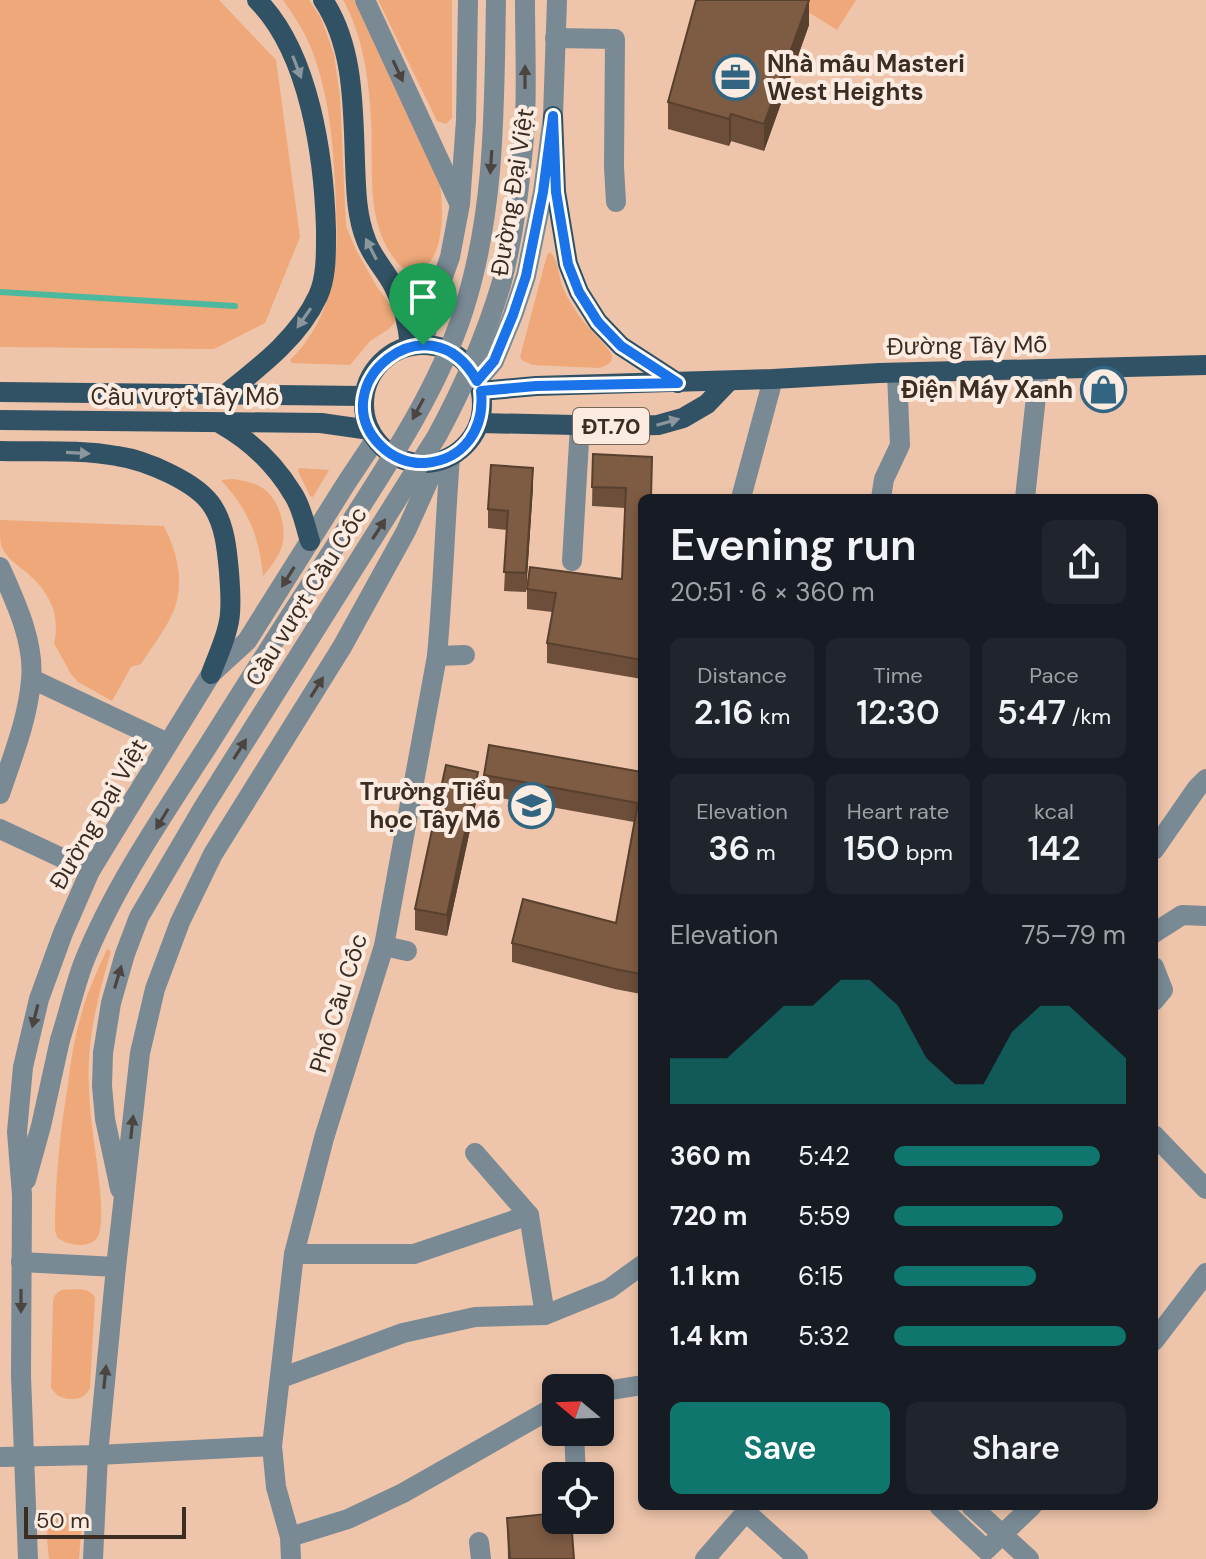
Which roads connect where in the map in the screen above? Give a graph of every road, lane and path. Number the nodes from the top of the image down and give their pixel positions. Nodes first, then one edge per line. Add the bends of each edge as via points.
1 (257, 0) edge
2 (323, 0) edge
3 (365, 0) edge
4 (468, 0) edge
5 (496, 0) edge
6 (525, 0) edge
7 (557, 0) edge
8 (555, 38) junction
9 (553, 116) junction
10 (616, 202) dead end
11 (460, 204) junction
12 (416, 346) junction
13 (1206, 365) edge
14 (1039, 369) junction
15 (897, 373) junction
16 (773, 379) junction
17 (729, 381) junction
18 (678, 383) junction
19 (479, 386) junction
20 (0, 392) edge
21 (227, 393) junction
22 (364, 396) junction
23 (0, 420) edge
24 (217, 422) junction
25 (479, 423) junction
26 (580, 425) junction
27 (373, 435) junction
28 (0, 451) edge
29 (444, 459) junction
30 (742, 494) edge
31 (882, 494) edge
32 (1025, 494) edge
33 (310, 541) junction
34 (572, 561) dead end
35 (0, 567) edge
36 (465, 655) dead end
37 (437, 656) junction
38 (211, 674) junction
39 (32, 679) junction
40 (168, 743) junction
41 (1206, 779) edge
42 (0, 794) edge
43 (0, 829) edge
44 (1158, 844) edge
45 (90, 871) junction
46 (1206, 916) edge
47 (1158, 930) edge
48 (384, 946) junction
49 (407, 951) dead end
50 (1158, 977) edge
51 (1158, 996) edge
52 (1158, 1139) edge
53 (475, 1153) dead end
54 (1206, 1189) edge
55 (22, 1195) junction
56 (124, 1205) junction
57 (529, 1215) junction
58 (294, 1254) junction
59 (21, 1262) junction
60 (116, 1267) junction
61 (638, 1268) edge
62 (1206, 1273) edge
63 (545, 1315) junction
64 (1158, 1336) edge
65 (281, 1378) junction
66 (638, 1386) edge
67 (614, 1390) edge
68 (542, 1414) edge
69 (272, 1446) junction
70 (98, 1455) junction
71 (0, 1457) edge
72 (23, 1457) junction
73 (746, 1510) edge
74 (748, 1510) edge
75 (943, 1510) edge
76 (975, 1510) edge
77 (1028, 1510) edge
78 (1003, 1536) junction
79 (290, 1537) junction
80 (28, 1559) edge
81 (93, 1559) edge
82 (291, 1559) edge
83 (705, 1559) edge
84 (798, 1559) edge
85 (1029, 1559) edge

1 -> 21 main road via 285,38 311,110 325,199 325,268 319,294 304,320 267,361
12 -> 2 main road via 403,306 366,241 357,202 346,54
3 -> 11 street
4 - 11 street, Đường Đại Việt
5 -> 55 street, Cầu vượt Cầu Cốc, bridge via 486,216 448,351 382,472 113,903 83,965
56 -> 6 street, Cầu vượt Cầu Cốc, bridge via 102,1086 111,1003 125,954 139,917 203,808 437,436 475,357 501,284 523,156
7 - 8 street, Đường Đại Việt
8 - 9 street, Đường Đại Việt
8 - 10 street via 615,39
9 - 18 main road via 556,192 568,264 579,292 621,346
9 - 19 street, Đường Đại Việt via 526,276
11 - 12 street, Đường Đại Việt via 450,257
12 - 19 main road via 450,351
12 - 22 main road via 393,353 380,364
13 - 14 main road, Đường Tây Mỗ / ĐT.70
14 - 15 main road, Đường Tây Mỗ / ĐT.70
14 - 32 street
15 - 16 main road, Đường Tây Mỗ / ĐT.70
15 - 31 street via 900,445
16 - 17 main road, Đường Tây Mỗ / ĐT.70
16 - 30 street
17 - 18 main road, Đường Tây Mỗ / ĐT.70
26 -> 17 main road, ĐT.70 via 658,425 683,418 707,404
18 - 19 main road, Đường Tây Mỗ / ĐT.70
19 - 25 main road
20 - 21 main road, Cầu vượt Tây Mỗ
21 - 22 main road, Cầu vượt Tây Mỗ
22 - 27 main road via 364,414
23 - 24 main road, Cầu vượt Tây Mỗ
24 - 27 main road, Cầu vượt Tây Mỗ via 321,423
24 - 33 main road via 261,452 294,495
25 - 26 main road, ĐT.70
25 - 29 main road via 462,448
26 - 34 street
27 - 29 main road via 403,460 420,464
27 - 33 street, Đường Đại Việt
28 -> 38 main road via 119,456 178,477 212,505 222,528 230,579 229,622
29 - 37 street, Phố Cầu Cốc
56 -> 29 street via 140,1053 155,989 180,922 213,854 342,647
33 -> 38 street, Đường Đại Việt via 247,641
35 - 39 street via 30,651
36 - 37 street
37 - 48 street, Phố Cầu Cốc
38 - 40 street, Đường Đại Việt
39 - 40 street
39 - 42 street
40 - 45 street, Đường Đại Việt
41 - 44 street
43 - 45 street
45 -> 55 street, Đường Đại Việt via 44,986 23,1067 17,1132
46 - 47 street via 1182,915
48 - 49 street
48 - 58 street, Phố Cầu Cốc
50 - 51 street via 1163,990
52 - 54 street
53 - 57 street
55 - 59 street, Đường Đại Việt
56 - 60 street
57 - 58 street via 414,1254
57 - 63 street
58 - 65 street, Phố Cầu Cốc
59 - 60 street
59 -> 72 street, Đường Đại Việt
70 -> 60 street
61 - 63 street via 609,1289
62 - 64 street
63 - 65 street via 475,1317 403,1333
65 - 69 street, Phố Cầu Cốc
66 - 67 street
68 - 79 street via 403,1493 348,1519
69 - 70 street
69 - 79 street, Phố Cầu Cốc via 276,1487
70 - 72 street
70 - 81 street
71 - 72 street
72 - 80 street, Đường Đại Việt
73 - 83 street
74 - 84 street
75 - 78 street via 986,1550
76 - 78 street
77 - 78 street
78 - 85 street
79 - 82 street, Phố Cầu Cốc

